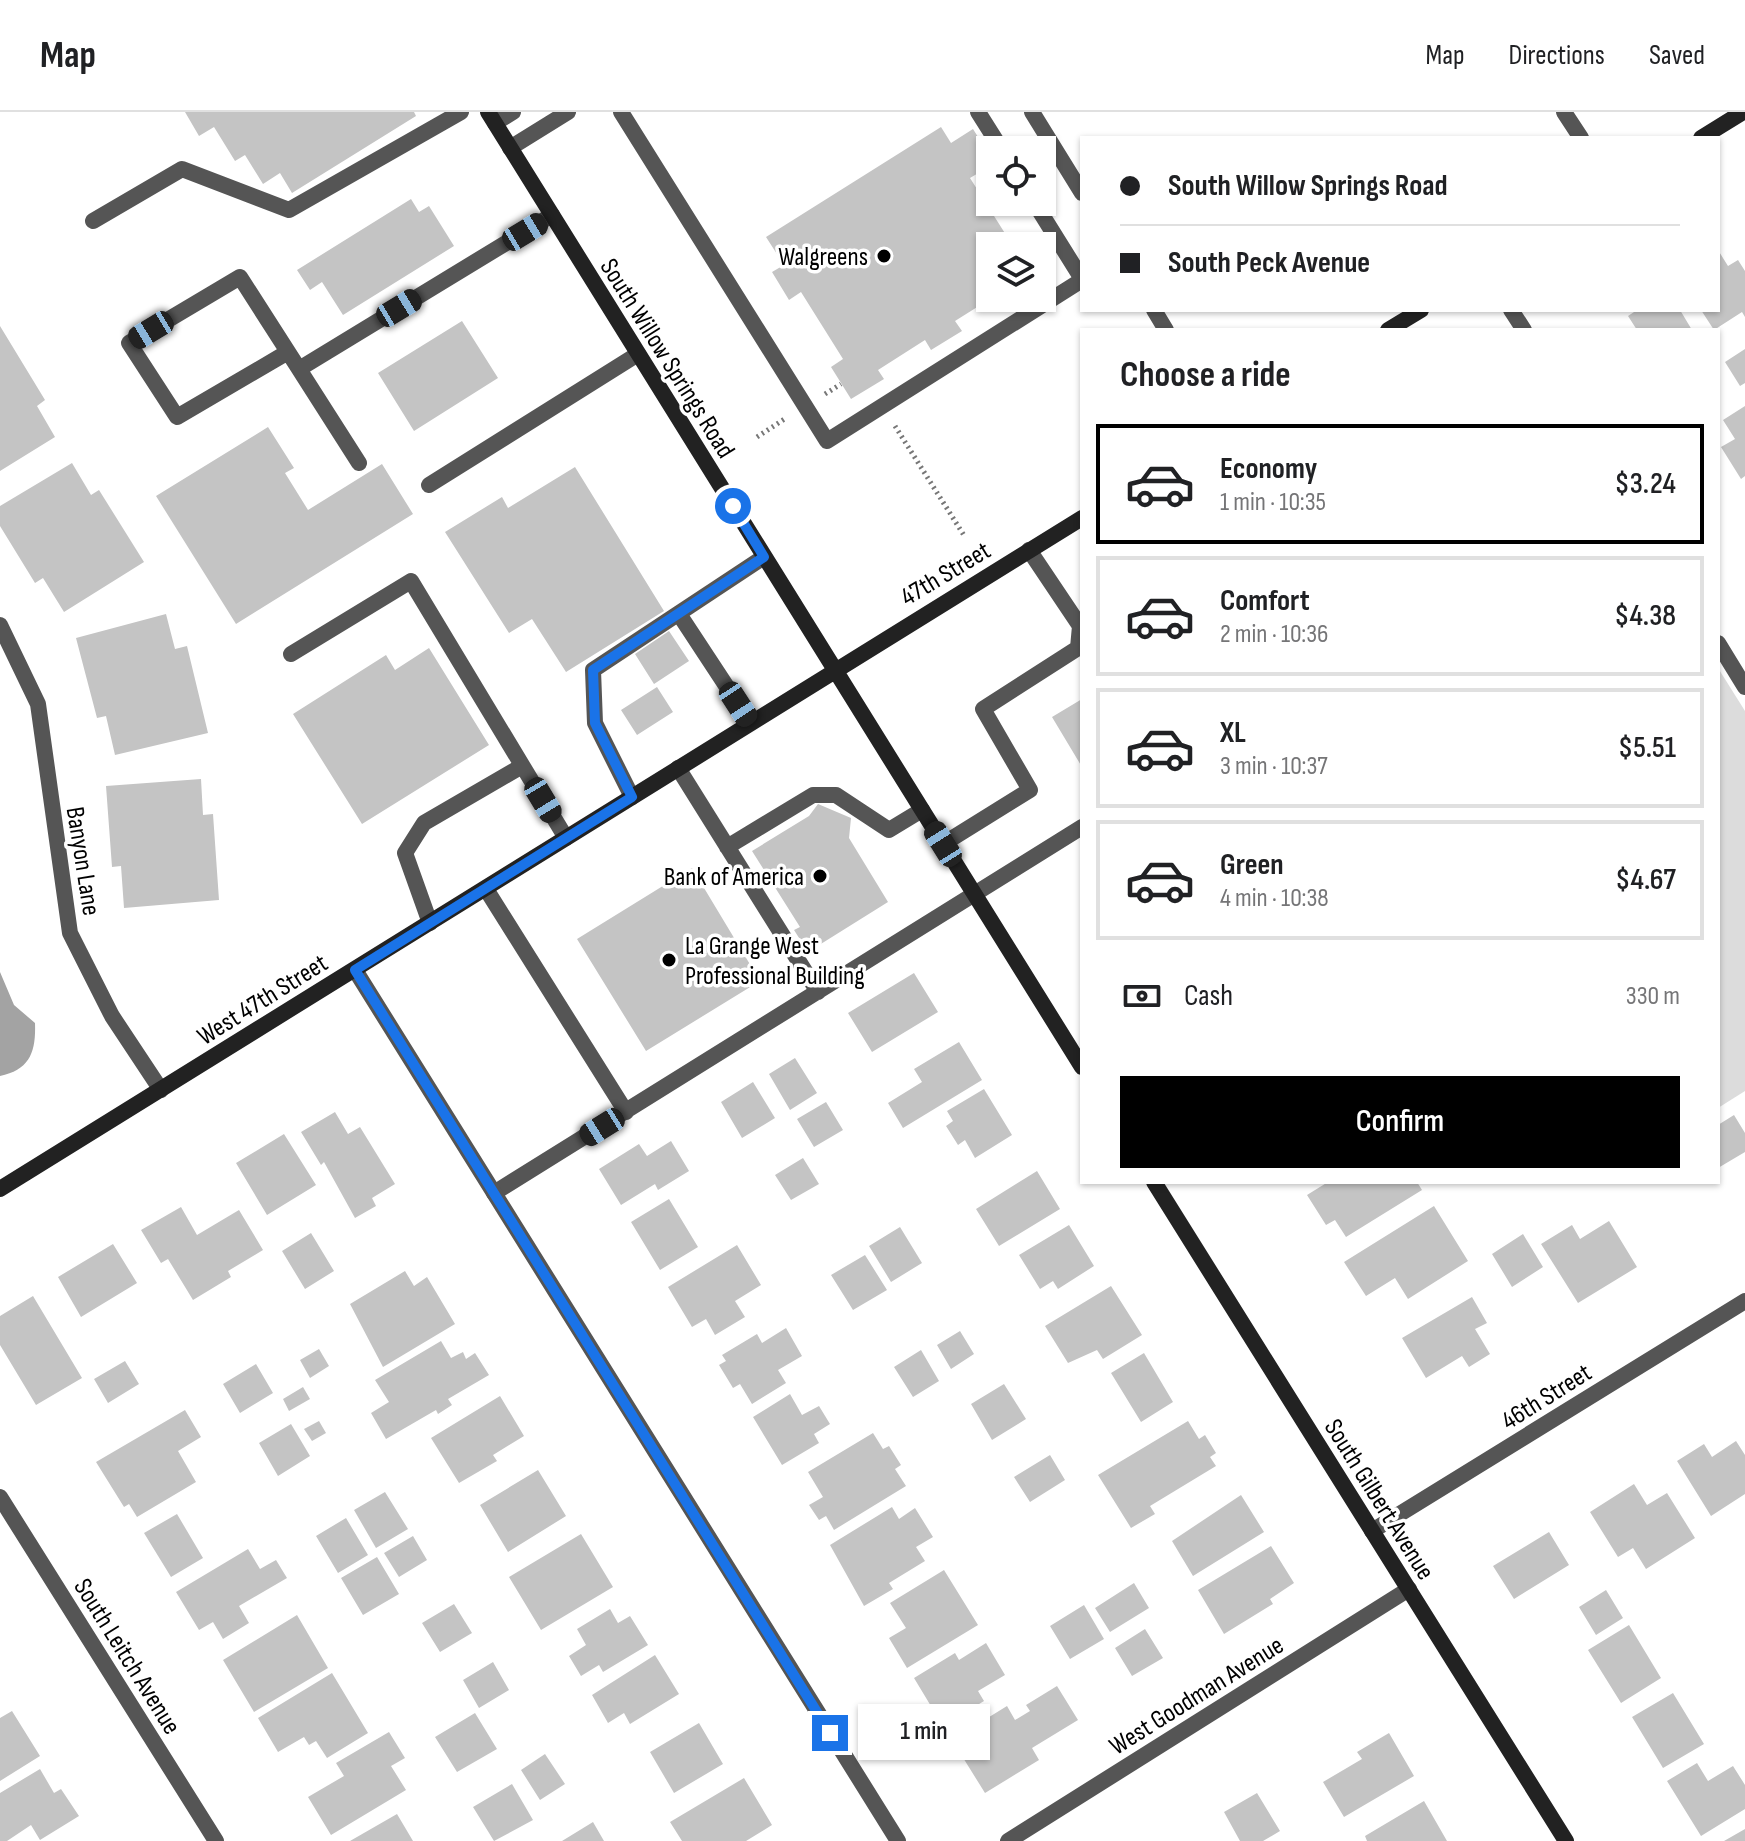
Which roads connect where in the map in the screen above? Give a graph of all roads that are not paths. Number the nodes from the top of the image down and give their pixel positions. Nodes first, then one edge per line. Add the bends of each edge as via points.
1 (461, 112) edge
2 (513, 112) edge
3 (568, 112) edge
4 (621, 112) edge
5 (978, 112) edge
6 (1032, 112) edge
7 (1564, 112) edge
8 (1743, 112) edge
9 (491, 118) edge
10 (993, 136) edge
11 (1580, 136) edge
12 (1704, 136) edge
13 (510, 148) junction
14 (1080, 190) edge
15 (552, 215) junction
16 (1043, 216) edge
17 (93, 221) dead end
18 (1080, 276) edge
19 (1080, 280) edge
20 (1418, 312) edge
21 (1391, 328) edge
22 (288, 352) junction
23 (638, 354) junction
24 (299, 369) junction
25 (359, 463) dead end
26 (429, 485) dead end
27 (1080, 520) edge
28 (1029, 550) junction
29 (764, 557) junction
30 (679, 614) junction
31 (0, 625) edge
32 (1720, 646) edge
33 (291, 654) dead end
34 (834, 669) junction
35 (1745, 687) edge
36 (750, 722) junction
37 (522, 766) junction
38 (678, 768) junction
39 (632, 797) junction
40 (922, 810) junction
41 (1080, 828) edge
42 (566, 838) junction
43 (943, 844) junction
44 (727, 847) junction
45 (486, 889) junction
46 (975, 895) junction
47 (430, 923) junction
48 (355, 970) junction
49 (818, 992) junction
50 (1080, 1064) edge
51 (161, 1090) junction
52 (626, 1112) junction
53 (1155, 1184) edge
54 (0, 1189) edge
55 (494, 1193) junction
56 (1745, 1301) edge
57 (0, 1497) edge
58 (1372, 1531) junction
59 (1409, 1589) junction
60 (216, 1841) edge
61 (898, 1841) edge
62 (1008, 1841) edge
63 (1566, 1841) edge

1 - 17 street via 289,210 182,169
2 - 9 street
3 - 13 street
4 - 19 street via 827,441
5 - 10 street
6 - 14 street
7 - 11 street
8 - 12 street
9 - 13 street, South Willow Springs Road
13 - 15 street, South Willow Springs Road
15 - 23 street, South Willow Springs Road
15 - 24 street
16 - 18 street
20 - 21 street
22 - 22 street via 240,277 129,343 177,417
22 - 24 street
23 - 26 street
23 - 29 street, South Willow Springs Road
24 - 25 street
27 - 28 street, 47th Street
28 - 34 street, 47th Street
28 - 43 street via 1080,626 1078,648 983,709 1030,790
29 - 30 street
29 - 34 street, South Willow Springs Road
30 - 36 street
30 - 39 street via 593,670 595,723
31 - 51 street, Banyon Lane via 38,704 70,933 112,1016
32 - 35 street
33 - 37 street via 411,581
34 - 36 street, West 47th Street
34 - 40 street
36 - 38 street, West 47th Street
37 - 42 street
37 - 47 street via 424,823 405,853
38 - 39 street, West 47th Street
38 - 44 street
39 - 42 street, West 47th Street
40 - 43 street
40 - 44 street via 889,830 836,795 813,795
41 - 46 street
42 - 45 street, West 47th Street
43 - 46 street
44 - 49 street
45 - 47 street, West 47th Street
45 - 52 street
46 - 49 street
46 - 50 street
47 - 48 street, West 47th Street
48 - 51 street, West 47th Street
48 - 55 street
49 - 52 street
51 - 54 street, West 47th Street
52 - 55 street
53 - 58 street, South Gilbert Avenue
55 - 61 street
56 - 58 street, 46th Street
57 - 60 street, South Leitch Avenue
58 - 59 street, South Gilbert Avenue
59 - 62 street, West Goodman Avenue
59 - 63 street, South Gilbert Avenue

